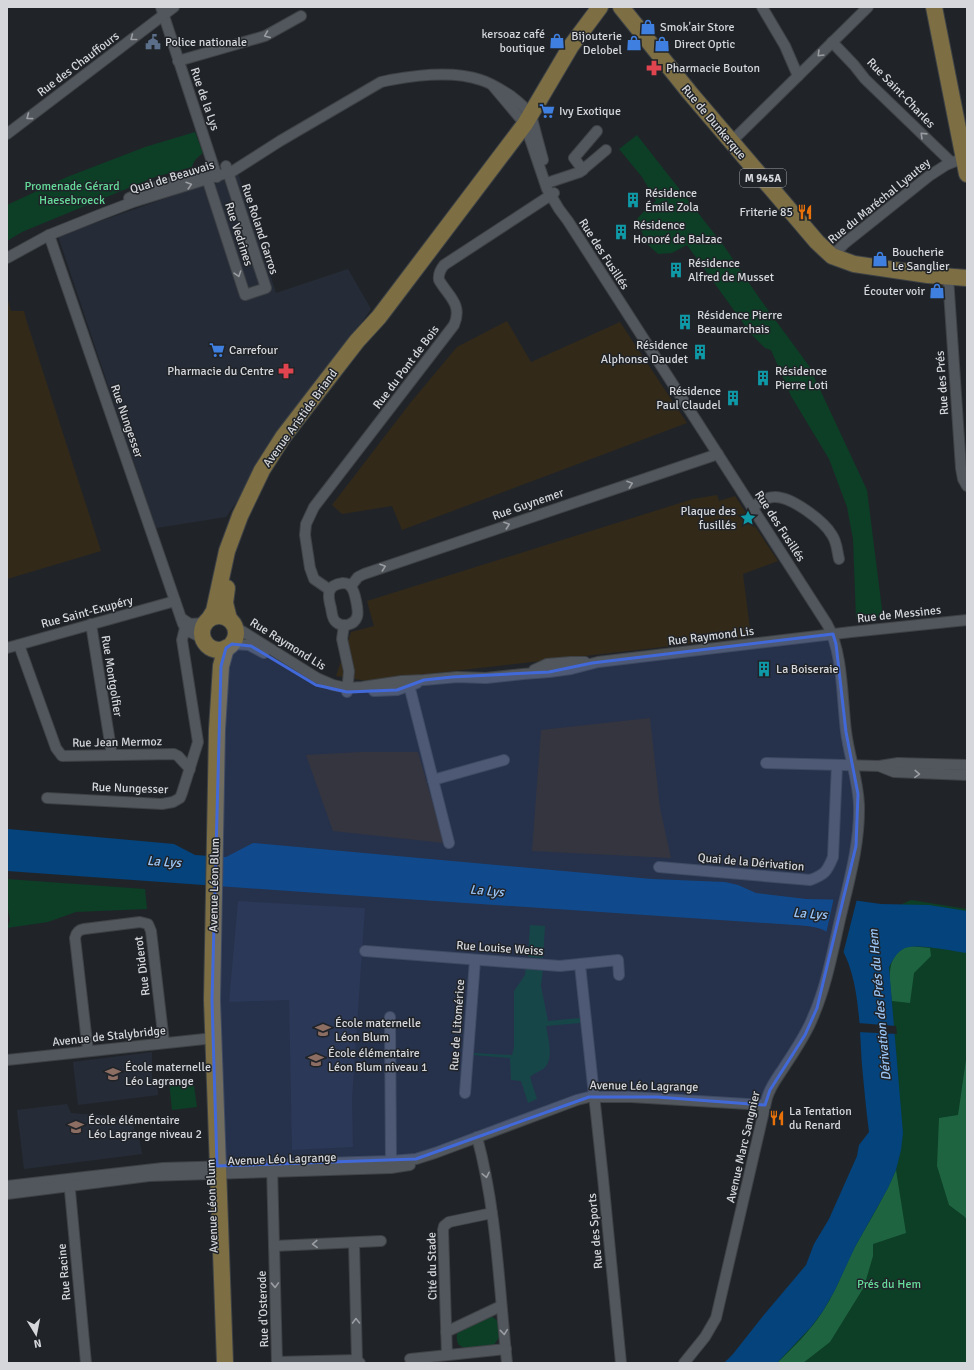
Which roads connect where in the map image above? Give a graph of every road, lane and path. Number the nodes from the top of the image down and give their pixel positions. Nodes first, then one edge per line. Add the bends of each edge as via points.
1 (174, 7) edge
2 (600, 7) edge
3 (621, 7) edge
4 (762, 7) edge
5 (868, 7) edge
6 (934, 7) edge
7 (162, 11) edge
8 (301, 16) dead end
9 (832, 42) junction
10 (178, 61) junction
11 (798, 76) junction
12 (528, 120) junction
13 (597, 131) dead end
14 (7, 134) edge
15 (731, 142) junction
16 (606, 150) dead end
17 (961, 165) edge
18 (227, 170) junction
19 (583, 170) junction
20 (211, 174) junction
21 (547, 182) junction
22 (552, 194) junction
23 (49, 235) junction
24 (832, 256) junction
25 (7, 258) edge
26 (948, 277) junction
27 (967, 278) edge
28 (254, 292) joint
29 (379, 317) junction
30 (718, 454) junction
31 (967, 486) edge
32 (752, 507) junction
33 (839, 559) dead end
34 (351, 586) junction
35 (330, 590) junction
36 (175, 601) junction
37 (967, 620) edge
38 (184, 622) junction
39 (232, 622) junction
40 (91, 624) junction
41 (344, 625) junction
42 (833, 634) junction
43 (214, 636) junction
44 (19, 644) junction
45 (7, 648) edge
46 (408, 683) junction
47 (347, 690) junction
48 (112, 755) junction
49 (504, 760) dead end
50 (766, 763) dead end
51 (837, 765) junction
52 (967, 765) edge
53 (853, 766) junction
54 (879, 766) junction
55 (190, 769) junction
56 (967, 775) edge
57 (433, 780) junction
58 (47, 798) dead end
59 (448, 843) dead end
60 (659, 867) dead end
61 (849, 882) joint
62 (365, 951) dead end
63 (475, 960) junction
64 (580, 965) junction
65 (619, 975) dead end
66 (390, 1017) dead end
67 (211, 1038) junction
68 (164, 1042) junction
69 (88, 1051) junction
70 (7, 1060) edge
71 (465, 1093) dead end
72 (594, 1097) junction
73 (765, 1105) junction
74 (477, 1137) junction
75 (391, 1165) junction
76 (272, 1168) junction
77 (214, 1170) junction
78 (69, 1182) junction
79 (7, 1186) edge
80 (7, 1194) edge
81 (492, 1213) junction
82 (381, 1241) dead end
83 (354, 1243) junction
84 (274, 1246) junction
85 (501, 1306) junction
86 (446, 1332) junction
87 (701, 1342) junction
88 (506, 1349) junction
89 (447, 1355) junction
90 (410, 1359) dead end
91 (359, 1361) edge
92 (86, 1363) edge
93 (217, 1363) edge
94 (225, 1363) edge
95 (277, 1363) edge
96 (507, 1363) edge
97 (621, 1363) edge
98 (676, 1363) edge
99 (684, 1363) edge

1 - 7 street, Rue des Chauffours
2 - 12 main road, Avenue Aristide Briand via 571,46
3 - 15 main road, Rue de Dunkerque / M 945A
4 - 11 street via 786,46
5 - 9 street
6 - 17 main road
7 - 10 street, Rue de la Lys
7 -> 14 street, Rue des Chauffours
8 -> 10 street via 265,36
9 -> 11 street
17 -> 9 street, Rue Saint-Charles via 865,78
10 - 20 street, Rue de la Lys
11 - 15 street
12 - 18 street, Quai de Beauvais via 493,86 477,79 444,75 400,78 382,82 238,168
12 - 21 street, Rue des Fusillés
12 - 29 main road, Avenue Aristide Briand
13 - 19 street via 571,161
15 - 24 main road, Rue de Dunkerque / M 945A
16 - 19 street
17 - 24 street, Rue du Maréchal Lyautey via 935,172
18 - 20 street, Quai de Beauvais
18 - 28 street, Rue Roland Garros via 266,288
19 - 21 street
20 - 23 street, Quai de Beauvais
20 -> 28 street, Rue Vedrines via 228,244 245,295
21 - 22 street, Rue des Fusillés
22 - 30 street, Rue des Fusillés
22 - 35 street, Rue du Pont de Bois via 444,265 440,271 439,280 456,305 454,325 314,507 306,524 305,540 310,572 317,582
23 - 25 street, Quai de Beauvais
23 - 36 street, Rue Nungesser
24 - 26 main road, Rue de Dunkerque / M 945A via 854,264
26 - 27 main road, Rue de Dunkerque / M 945A
26 - 31 street, Rue des Prés via 961,468
29 - 39 main road, Avenue Aristide Briand via 355,355 285,448 259,491 231,568 225,599 226,610
29 - 43 main road, Avenue Aristide Briand via 357,341 280,441 262,470 236,525 226,555 214,611
30 - 32 street, Rue des Fusillés
34 -> 30 street, Rue Guynemer via 364,574
32 - 33 street via 772,497 796,504 831,533
32 - 42 street, Rue des Fusillés
34 - 35 street via 341,583 334,585
34 - 41 street via 358,614 353,623
35 - 41 street via 329,602 333,617
36 - 38 street, Rue Nungesser
36 - 40 street, Rue Saint-Exupéry
37 - 42 street, Rue de Messines
38 - 43 street
38 - 43 street via 188,631
38 - 55 street, Rue Nungesser via 182,640 198,739
39 - 43 main road via 219,616
39 - 43 main road, Avenue Aristide Briand via 236,636
39 - 47 street, Rue Raymond Lis via 317,678
40 - 44 street, Rue Saint-Exupéry
40 - 48 street, Rue Montgolfier
41 - 47 street via 342,639 349,671
42 - 46 street, Rue Raymond Lis via 592,663 550,672 486,678 457,677
42 - 53 street, Rue des Fusillés
43 - 47 street, Rue Raymond Lis via 252,646 322,687
43 - 67 main road, Avenue Léon Blum via 217,730
44 - 45 street, Rue Saint-Exupéry
44 - 48 street, Rue Jean Mermoz via 56,748 62,756
46 - 47 street, Rue Raymond Lis
46 - 57 street
48 - 55 street, Rue Jean Mermoz via 174,754
49 - 57 street
50 - 51 street
51 - 53 street
51 - 60 street, Quai de la Dérivation via 833,857 829,868 822,875 810,880
52 - 54 street via 898,763
53 - 54 street
53 - 61 street, Rue des Fusillés via 858,794 859,824
54 -> 56 street via 898,773
55 - 58 street, Rue Nungesser via 180,798 168,804
57 - 59 street
61 - 73 street, Avenue Marc Sangnier via 817,1008 809,1026 772,1085
62 - 63 street, Rue Louise Weiss
63 - 64 street, Rue Louise Weiss
63 - 71 street, Rue de Litomérice
64 - 65 street, Rue Louise Weiss via 618,960
64 - 72 street, Rue des Sports
66 - 75 street
67 - 68 street, Avenue de Stalybridge
67 - 77 main road, Avenue Léon Blum via 207,1056
68 - 69 street, Avenue de Stalybridge
68 - 69 street, Rue Diderot via 150,927 140,922 112,925 80,930 75,938
69 - 70 street, Avenue de Stalybridge
72 - 73 street, Avenue Léo Lagrange via 657,1097
72 - 74 street, Avenue Léo Lagrange via 577,1100
72 - 97 street, Rue des Sports
73 - 87 street, Avenue Marc Sangnier via 720,1303 713,1324
74 - 75 street, Avenue Léo Lagrange via 436,1153
74 -> 81 street
75 - 76 street, Avenue Léo Lagrange
76 - 77 street, Avenue Léo Lagrange
76 - 84 street, Rue d'Osterode
77 - 78 street, Avenue Léo Lagrange via 146,1169
77 - 93 main road, Avenue Léon Blum
77 - 94 main road, Avenue Léon Blum
78 - 79 street, Avenue Léo Lagrange
78 - 80 street, Avenue Léo Lagrange
78 - 92 street, Rue Racine
81 - 85 street
81 - 86 street, Cité du Stade via 449,1222 444,1226
82 - 83 street
83 -> 84 street
91 -> 83 street, Rue d'Osterode
84 -> 95 street, Rue d'Osterode
85 - 86 street
85 -> 88 street
86 - 89 street, Cité du Stade
87 - 98 street, Avenue Marc Sangnier
87 - 99 street, Avenue Marc Sangnier
88 - 89 street
88 - 96 street
89 - 90 street
91 - 95 street, Rue d'Osterode

